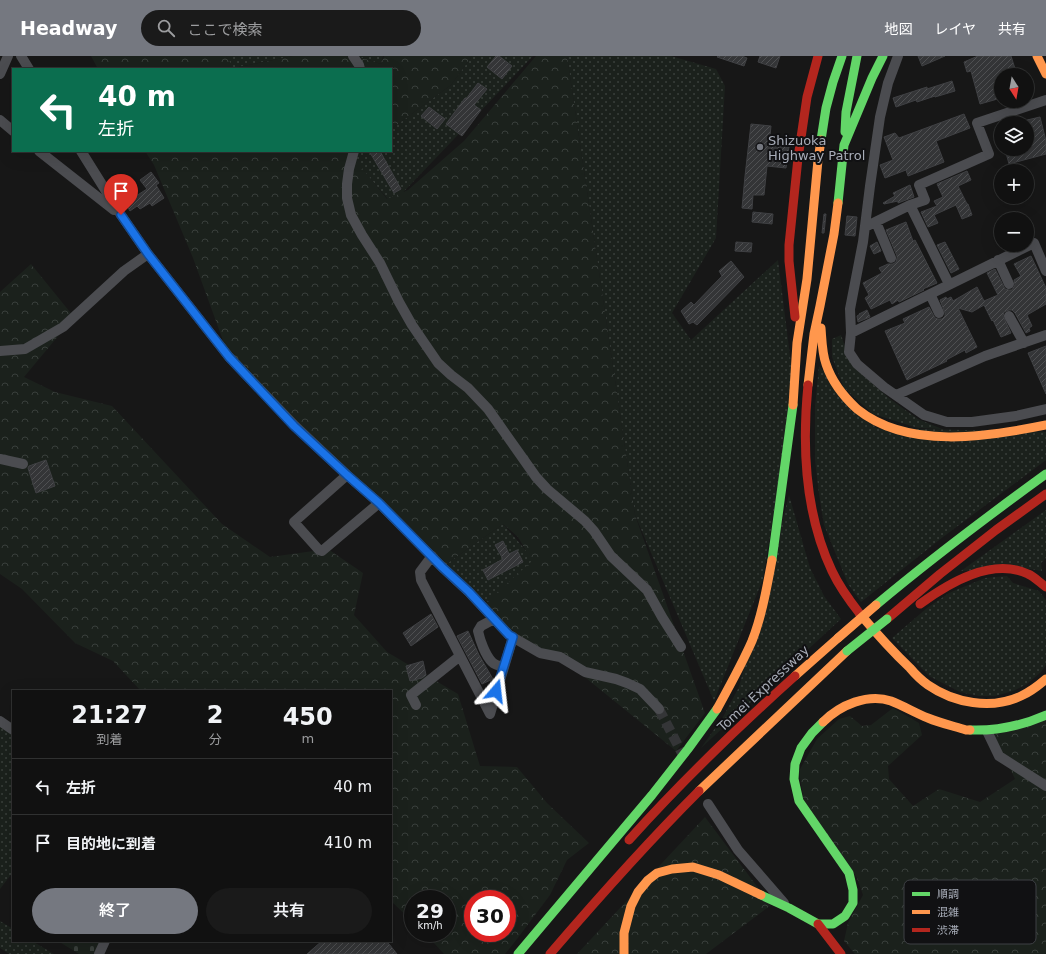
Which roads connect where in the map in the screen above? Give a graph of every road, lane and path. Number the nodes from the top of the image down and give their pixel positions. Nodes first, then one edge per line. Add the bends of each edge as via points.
1 (8, 56) edge
2 (21, 56) edge
3 (353, 56) edge
4 (818, 56) edge
5 (827, 56) edge
6 (842, 56) edge
7 (857, 56) edge
8 (883, 56) edge
9 (898, 56) edge
10 (1038, 56) edge
11 (869, 63) dead end
12 (28, 68) edge
13 (360, 68) edge
14 (0, 74) edge
15 (1046, 74) edge
16 (807, 97) junction
17 (1046, 100) edge
18 (857, 117) junction
19 (0, 120) edge
20 (12, 130) edge
21 (844, 145) junction
22 (40, 152) edge
23 (82, 152) edge
24 (354, 152) edge
25 (910, 205) junction
26 (121, 215) junction
27 (876, 222) junction
28 (865, 227) junction
29 (148, 254) junction
30 (891, 258) dead end
31 (998, 260) junction
32 (1046, 271) edge
33 (949, 284) junction
34 (1009, 284) dead end
35 (930, 294) junction
36 (819, 309) junction
37 (939, 313) dead end
38 (1010, 316) dead end
39 (850, 333) junction
40 (1046, 335) edge
41 (797, 343) junction
42 (1024, 343) junction
43 (0, 351) edge
44 (896, 395) junction
45 (793, 405) junction
46 (1046, 410) edge
47 (1046, 425) edge
48 (0, 459) edge
49 (795, 460) dead end
50 (23, 464) dead end
51 (1046, 474) edge
52 (347, 475) junction
53 (1046, 494) edge
54 (379, 503) junction
55 (432, 556) junction
56 (1046, 587) edge
57 (494, 619) junction
58 (849, 619) dead end
59 (890, 622) junction
60 (513, 637) junction
61 (870, 641) dead end
62 (681, 647) dead end
63 (860, 652) dead end
64 (460, 656) junction
65 (848, 662) dead end
66 (503, 667) junction
67 (1046, 679) edge
68 (908, 680) dead end
69 (927, 695) dead end
70 (416, 705) dead end
71 (659, 709) tunnel mouth
72 (1046, 715) edge
73 (0, 721) edge
74 (12, 729) edge
75 (987, 732) junction
76 (725, 766) junction
77 (1046, 786) edge
78 (708, 804) dead end
79 (622, 847) dead end
80 (600, 870) dead end
81 (789, 908) junction
82 (818, 924) junction
83 (105, 942) edge
84 (99, 954) edge
85 (518, 954) edge
86 (528, 954) edge
87 (550, 954) edge
88 (624, 954) edge
89 (841, 954) edge

1 - 14 street
2 - 12 street
3 - 13 street
4 - 16 main road
5 - 16 main road
6 - 41 main road via 826,108 818,160 807,279
7 - 21 main road via 846,112
8 - 18 main road via 874,72
9 - 28 street via 880,117
10 - 15 main road
11 - 18 main road
16 - 41 main road via 789,245
17 - 25 street via 977,123 989,154 919,186 925,200
18 - 21 main road
19 - 20 street
21 - 36 main road via 836,226
22 - 26 street
23 - 26 street
24 - 62 street via 347,184 351,216 380,263 412,325 438,363 488,409 546,489 585,520 611,556 647,590
25 - 27 street
25 - 33 street
26 - 29 street
27 - 28 street
27 - 30 street
28 - 39 street via 850,309
29 - 43 street via 124,271 63,327 25,349
29 - 52 street via 229,357 294,426
31 - 32 street via 1034,243
31 - 33 street
31 - 34 street
33 - 35 street
35 - 37 street
35 - 39 street
36 - 47 main road via 823,350 831,377 848,401 875,421 907,432 956,436 999,434
36 - 67 main road via 813,334 806,406 807,469 812,506 822,547 843,591 904,664 943,694 969,702 998,703 1026,694
38 - 42 street
39 - 44 street via 850,352 857,364
40 - 42 street
41 - 45 main road
42 - 44 street via 985,356
44 - 46 street via 924,416 947,422 972,422
45 - 49 main road
45 - 85 main road via 768,583 752,640 730,686 714,714 656,789
48 - 50 street
51 - 79 main road, Tomei Expressway, bridge via 927,563 791,679 676,790
52 - 54 street
52 - 54 street via 294,522 319,550 322,551
53 - 59 main road via 940,574
54 - 55 street
55 - 57 street
55 - 64 street via 420,572 421,580
56 - 59 main road via 1029,574 1018,571 982,571 955,581
57 - 60 street
57 - 66 street via 481,626 478,631 479,638 490,661
58 - 61 main road
59 - 63 main road
59 - 76 main road, bridge via 847,651
60 - 66 street
60 - 71 street via 540,653 560,657 585,672 627,683 640,690
64 - 66 street via 490,714
64 - 70 street via 411,695
65 - 76 main road via 760,740
68 - 69 main road
72 - 75 main road via 1033,721
73 - 74 street
75 - 77 street via 999,756
75 - 82 main road via 966,730 929,719 890,701 874,699 861,700 841,708 812,733 801,748 795,764 794,779 799,801 849,873 853,890 853,903 845,916 833,924
76 - 87 main road via 607,888
78 - 81 street via 738,850
80 - 86 main road
81 - 82 main road
81 - 88 main road via 719,875 693,867 672,868 657,873 638,892 624,933
82 - 89 main road
83 - 84 street

